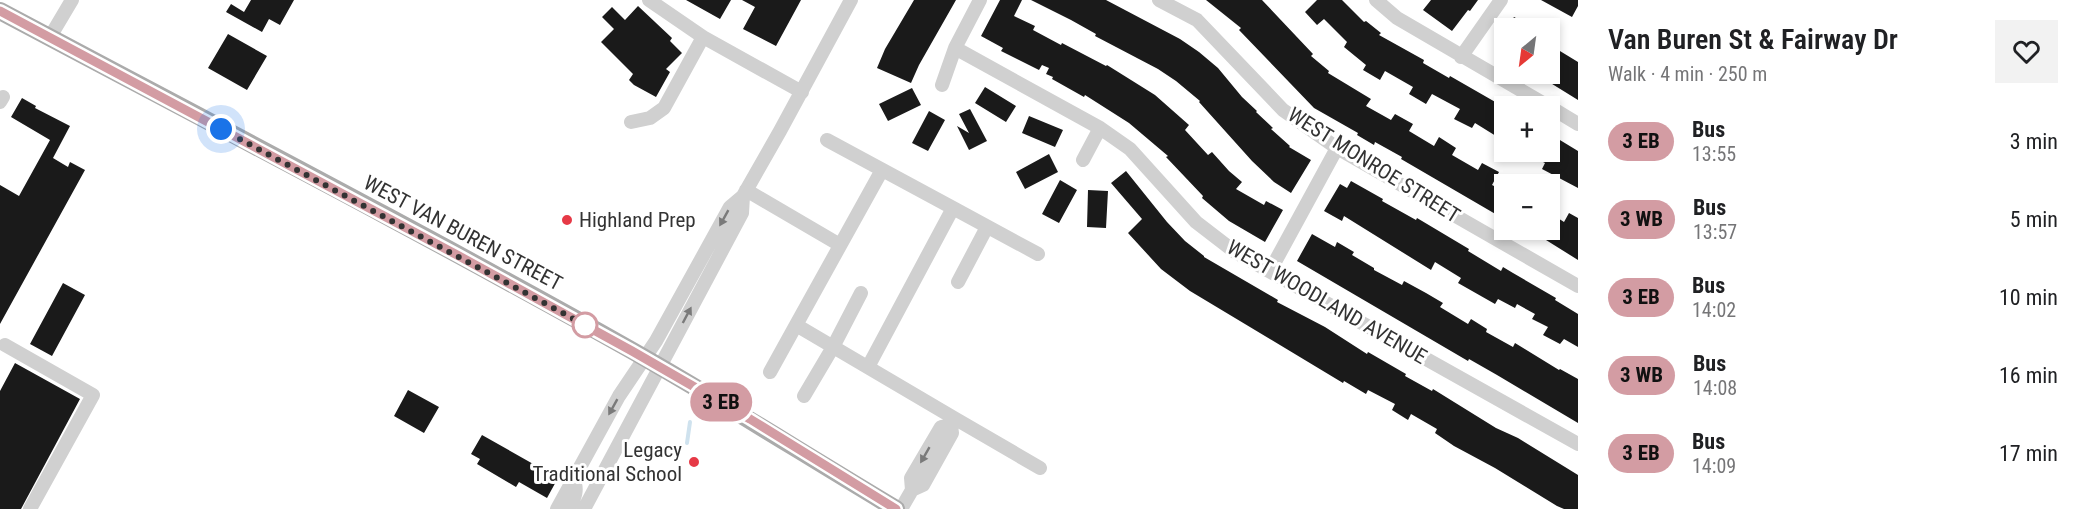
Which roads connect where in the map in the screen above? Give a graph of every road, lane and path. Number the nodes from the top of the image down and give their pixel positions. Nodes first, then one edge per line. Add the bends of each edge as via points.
1 (72, 0) edge
2 (649, 0) edge
3 (851, 0) edge
4 (980, 0) edge
5 (1159, 0) edge
6 (1376, 0) edge
7 (1502, 0) edge
8 (0, 11) edge
9 (703, 37) junction
10 (50, 38) junction
11 (955, 48) junction
12 (1461, 57) junction
13 (942, 85) dead end
14 (802, 92) junction
15 (1530, 96) edge
16 (1560, 113) edge
17 (631, 122) dead end
18 (1578, 124) edge
19 (1100, 128) junction
20 (827, 140) dead end
21 (1337, 148) junction
22 (1083, 160) dead end
23 (882, 170) junction
24 (744, 193) junction
25 (953, 208) junction
26 (987, 227) junction
27 (840, 244) junction
28 (1038, 254) dead end
29 (1270, 271) junction
30 (958, 282) dead end
31 (1578, 286) edge
32 (861, 293) dead end
33 (796, 325) junction
34 (5, 345) dead end
35 (833, 347) junction
36 (652, 362) junction
37 (868, 367) junction
38 (770, 372) dead end
39 (804, 396) dead end
40 (952, 421) junction
41 (1578, 444) edge
42 (1040, 468) dead end
43 (573, 479) junction
44 (30, 509) edge
45 (557, 509) edge
46 (569, 509) edge
47 (584, 509) edge
48 (896, 509) edge
49 (901, 509) edge

1 - 10 street
2 - 9 street
3 - 14 street
4 - 11 street
5 - 21 street, WEST MONROE STREET via 1197,20 1283,110
6 - 12 street via 1397,18
7 - 12 street
8 - 10 main road, WEST VAN BUREN STREET
9 - 14 street
9 - 17 street via 664,108 650,118
10 - 36 main road, WEST VAN BUREN STREET
11 - 13 street
11 - 19 street, WEST WOODLAND AVENUE
12 - 15 street
14 - 24 street
16 - 18 street
19 - 22 street
19 - 29 street, WEST WOODLAND AVENUE via 1130,149 1196,222 1235,252
20 - 23 street
21 - 29 street
21 - 31 street, WEST MONROE STREET
23 - 25 street
23 - 27 street
24 - 27 street
24 - 36 street via 742,213
25 - 26 street
25 - 37 street
26 - 28 street
26 - 30 street
27 - 33 street
29 - 41 street, WEST WOODLAND AVENUE
32 - 35 street
33 - 35 street
33 - 38 street
34 - 44 street via 93,395
35 - 37 street
35 - 39 street
36 -> 43 street via 619,396
36 - 47 street via 639,408
36 - 48 main road, WEST VAN BUREN STREET
37 - 40 street
40 - 42 street
40 - 49 street via 952,433 923,485 912,490
43 - 45 street
43 - 46 street via 576,492

